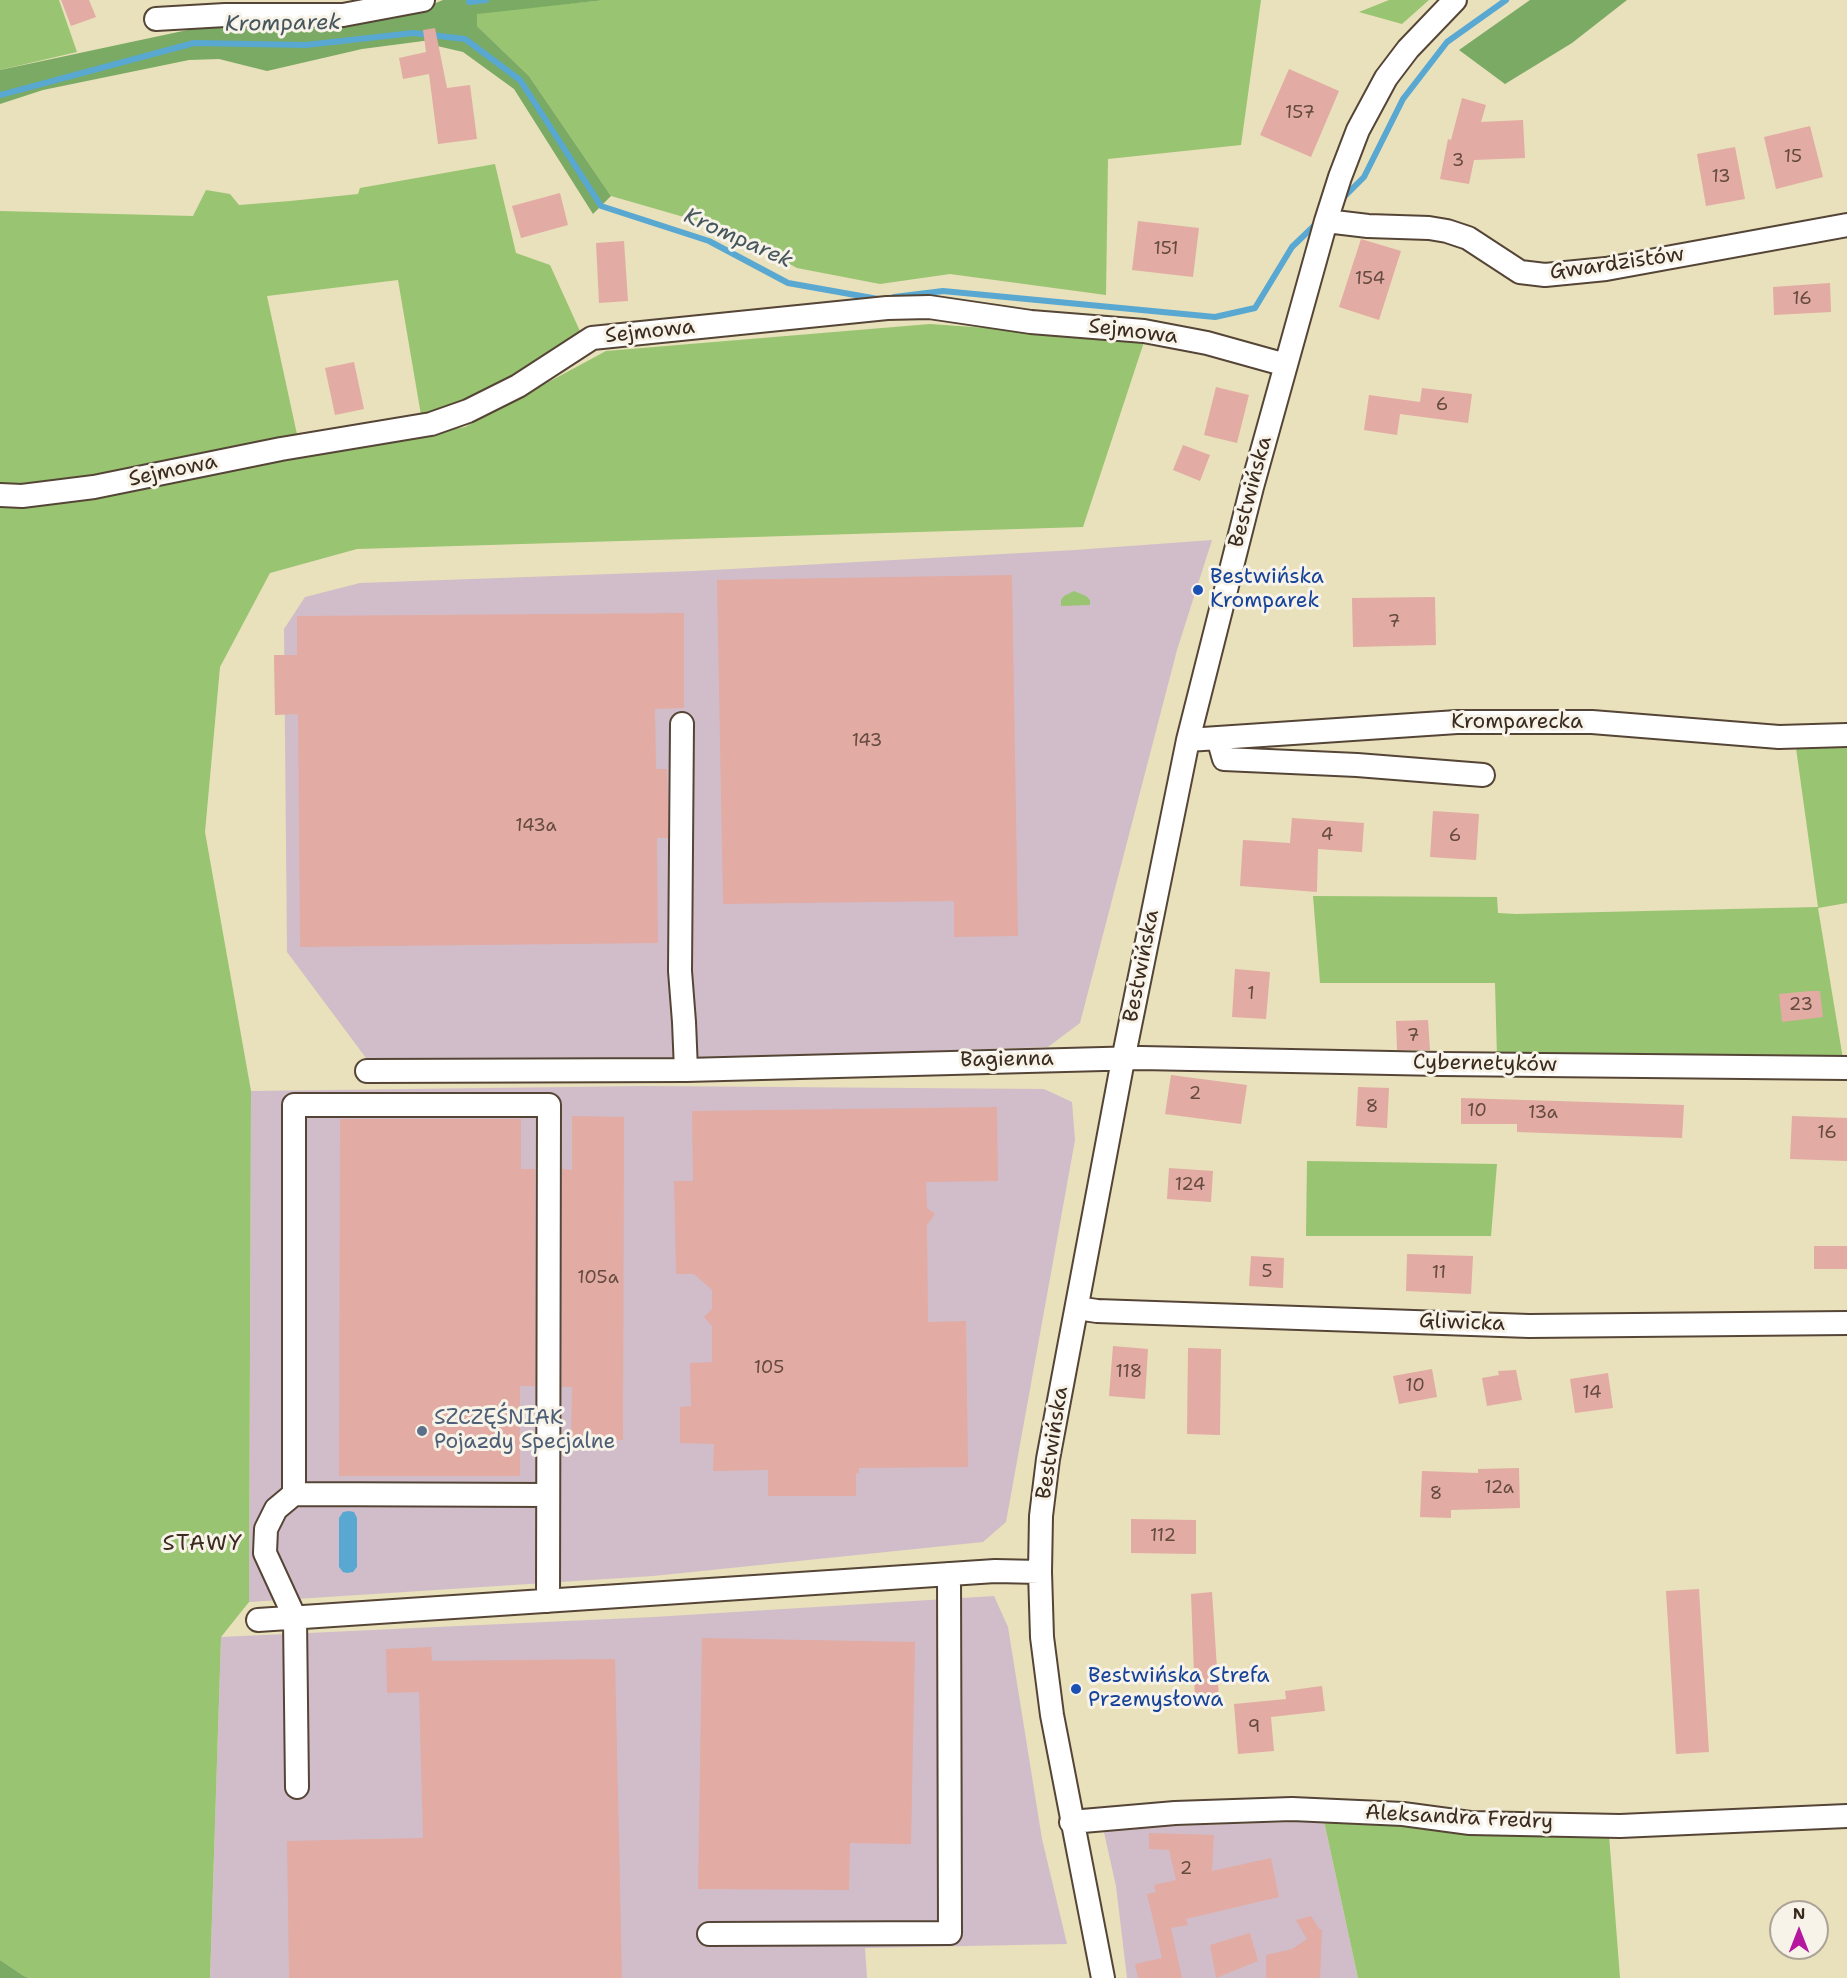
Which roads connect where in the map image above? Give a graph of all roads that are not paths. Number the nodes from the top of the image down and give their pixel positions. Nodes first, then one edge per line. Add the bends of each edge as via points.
1 (423, 0) edge
2 (1455, 0) edge
3 (156, 19) dead end
4 (1326, 221) junction
5 (1847, 225) edge
6 (1286, 365) junction
7 (0, 495) edge
8 (681, 724) dead end
9 (1847, 735) edge
10 (1218, 738) junction
11 (1188, 740) junction
12 (1483, 775) dead end
13 (1123, 1060) junction
14 (1847, 1068) edge
15 (686, 1070) junction
16 (367, 1071) dead end
17 (1077, 1308) junction
18 (1847, 1323) edge
19 (294, 1494) junction
20 (548, 1495) junction
21 (1040, 1572) junction
22 (949, 1574) junction
23 (548, 1601) junction
24 (295, 1618) junction
25 (258, 1620) dead end
26 (297, 1787) dead end
27 (1847, 1816) edge
28 (1071, 1822) junction
29 (709, 1934) dead end
30 (1103, 1978) edge

1 - 3 street via 344,15
2 - 4 street, Bestwińska via 1386,78 1359,130
4 - 5 street, Gwardzistów via 1447,231 1468,238 1520,272 1545,275 1606,269
4 - 6 street, Bestwińska
6 - 7 street, Sejmowa via 1144,331 1031,322 929,307 887,308 592,338 518,386 431,424 94,487
6 - 11 street, Bestwińska
8 - 15 street via 680,971
9 - 10 street, Kromparecka via 1779,737 1592,722 1457,722
10 - 11 street, Kromparecka
10 - 12 street via 1224,759
11 - 13 street, Bestwińska
13 - 14 street, Cybernetyków
13 - 15 street, Bagienna
13 - 17 street, Bestwińska
15 - 16 street, Bagienna
17 - 18 street, Gliwicka via 1529,1326
17 - 21 street, Bestwińska via 1048,1459
19 - 20 street
19 - 20 street via 294,1105 549,1105
19 - 24 street via 276,1509 266,1529 265,1552
20 - 23 street
21 - 22 street
21 - 28 street, Bestwińska via 1043,1648
22 - 23 street
22 - 29 street via 950,1933
23 - 24 street
24 - 25 street
24 - 26 street
27 - 28 street, Aleksandra Fredry via 1620,1826 1470,1823 1403,1814 1292,1809
28 - 30 street, Bestwińska

